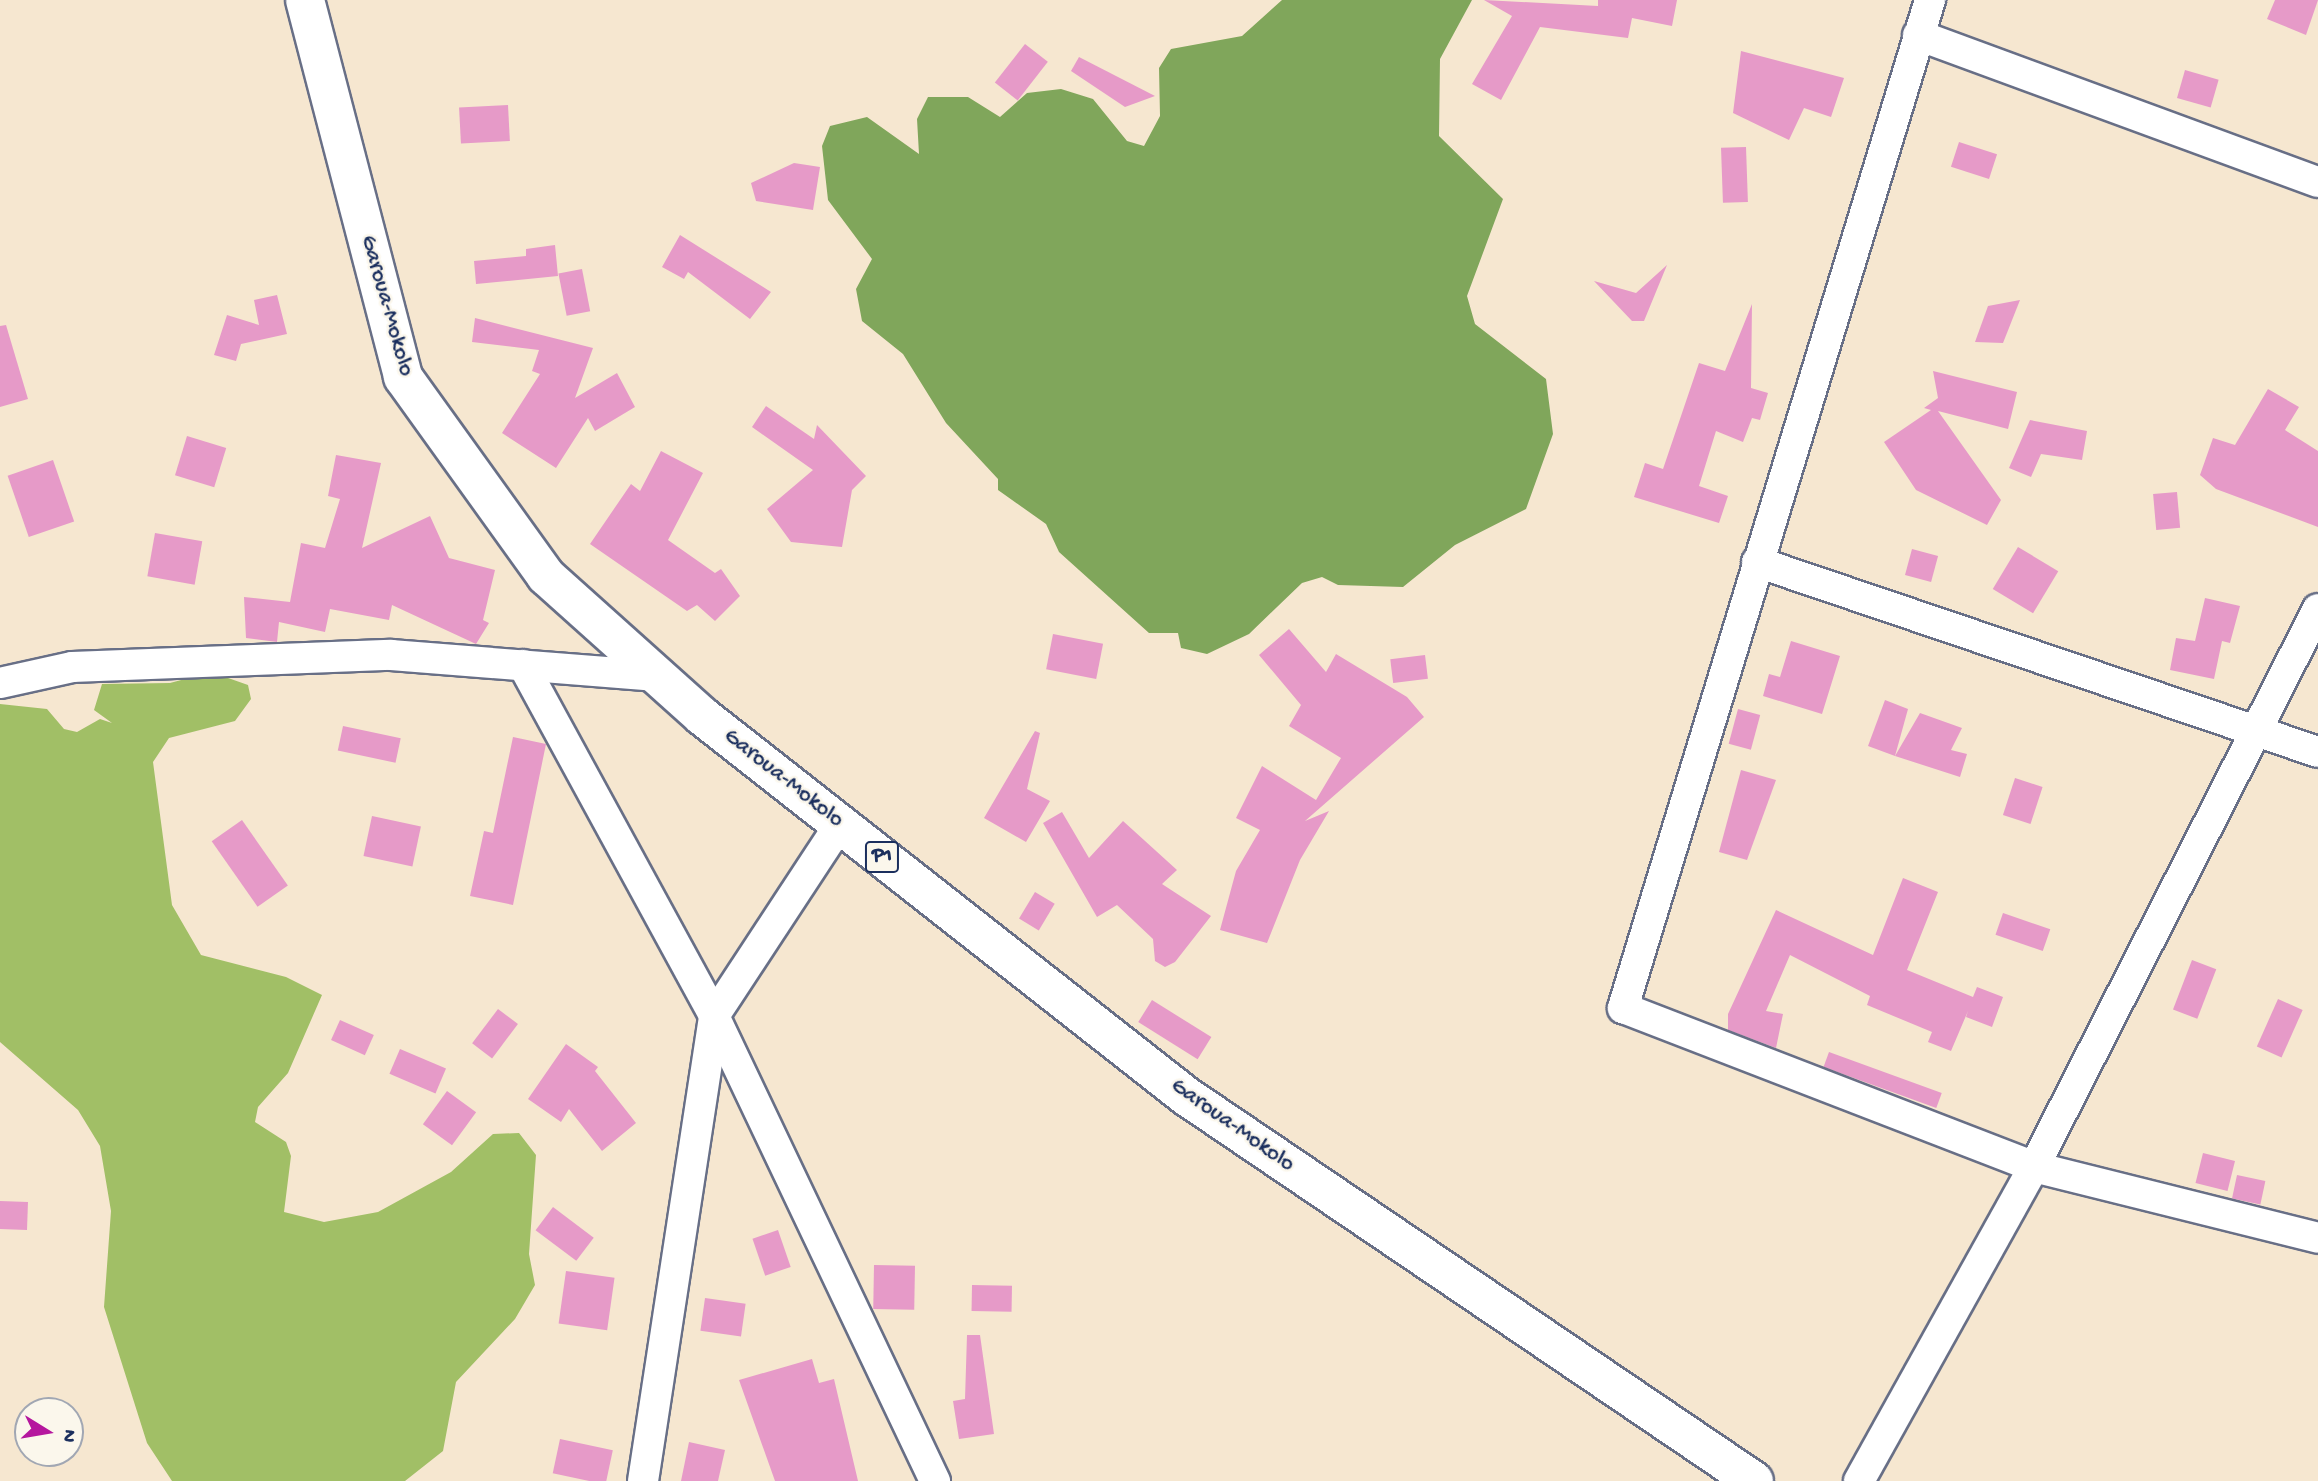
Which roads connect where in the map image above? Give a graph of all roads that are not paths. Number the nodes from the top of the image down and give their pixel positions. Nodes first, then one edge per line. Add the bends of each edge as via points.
1 (305, 0) edge
2 (1930, 0) edge
3 (1918, 35) junction
4 (2318, 182) edge
5 (1757, 562) junction
6 (2318, 609) edge
7 (523, 665) junction
8 (657, 676) junction
9 (0, 682) edge
10 (2259, 734) junction
11 (2318, 752) edge
12 (840, 824) junction
13 (714, 1016) junction
14 (2034, 1167) junction
15 (2318, 1238) edge
16 (643, 1481) edge
17 (935, 1481) edge
18 (1755, 1481) edge
19 (1859, 1481) edge

1 - 8 main road, Garoua-Mokolo / P1 via 402,377 546,576
2 - 3 street
3 - 4 street
3 - 5 street
5 - 10 street
5 - 14 street via 1623,1008
6 - 10 street
7 - 8 street
7 - 9 street via 391,655 72,667
7 - 13 street
8 - 12 main road, Garoua-Mokolo / P1
10 - 11 street
10 - 14 street
12 - 13 street
12 - 18 main road, Garoua-Mokolo / P1 via 1186,1096
13 - 16 street
13 - 17 street
14 - 15 street
14 - 19 street

